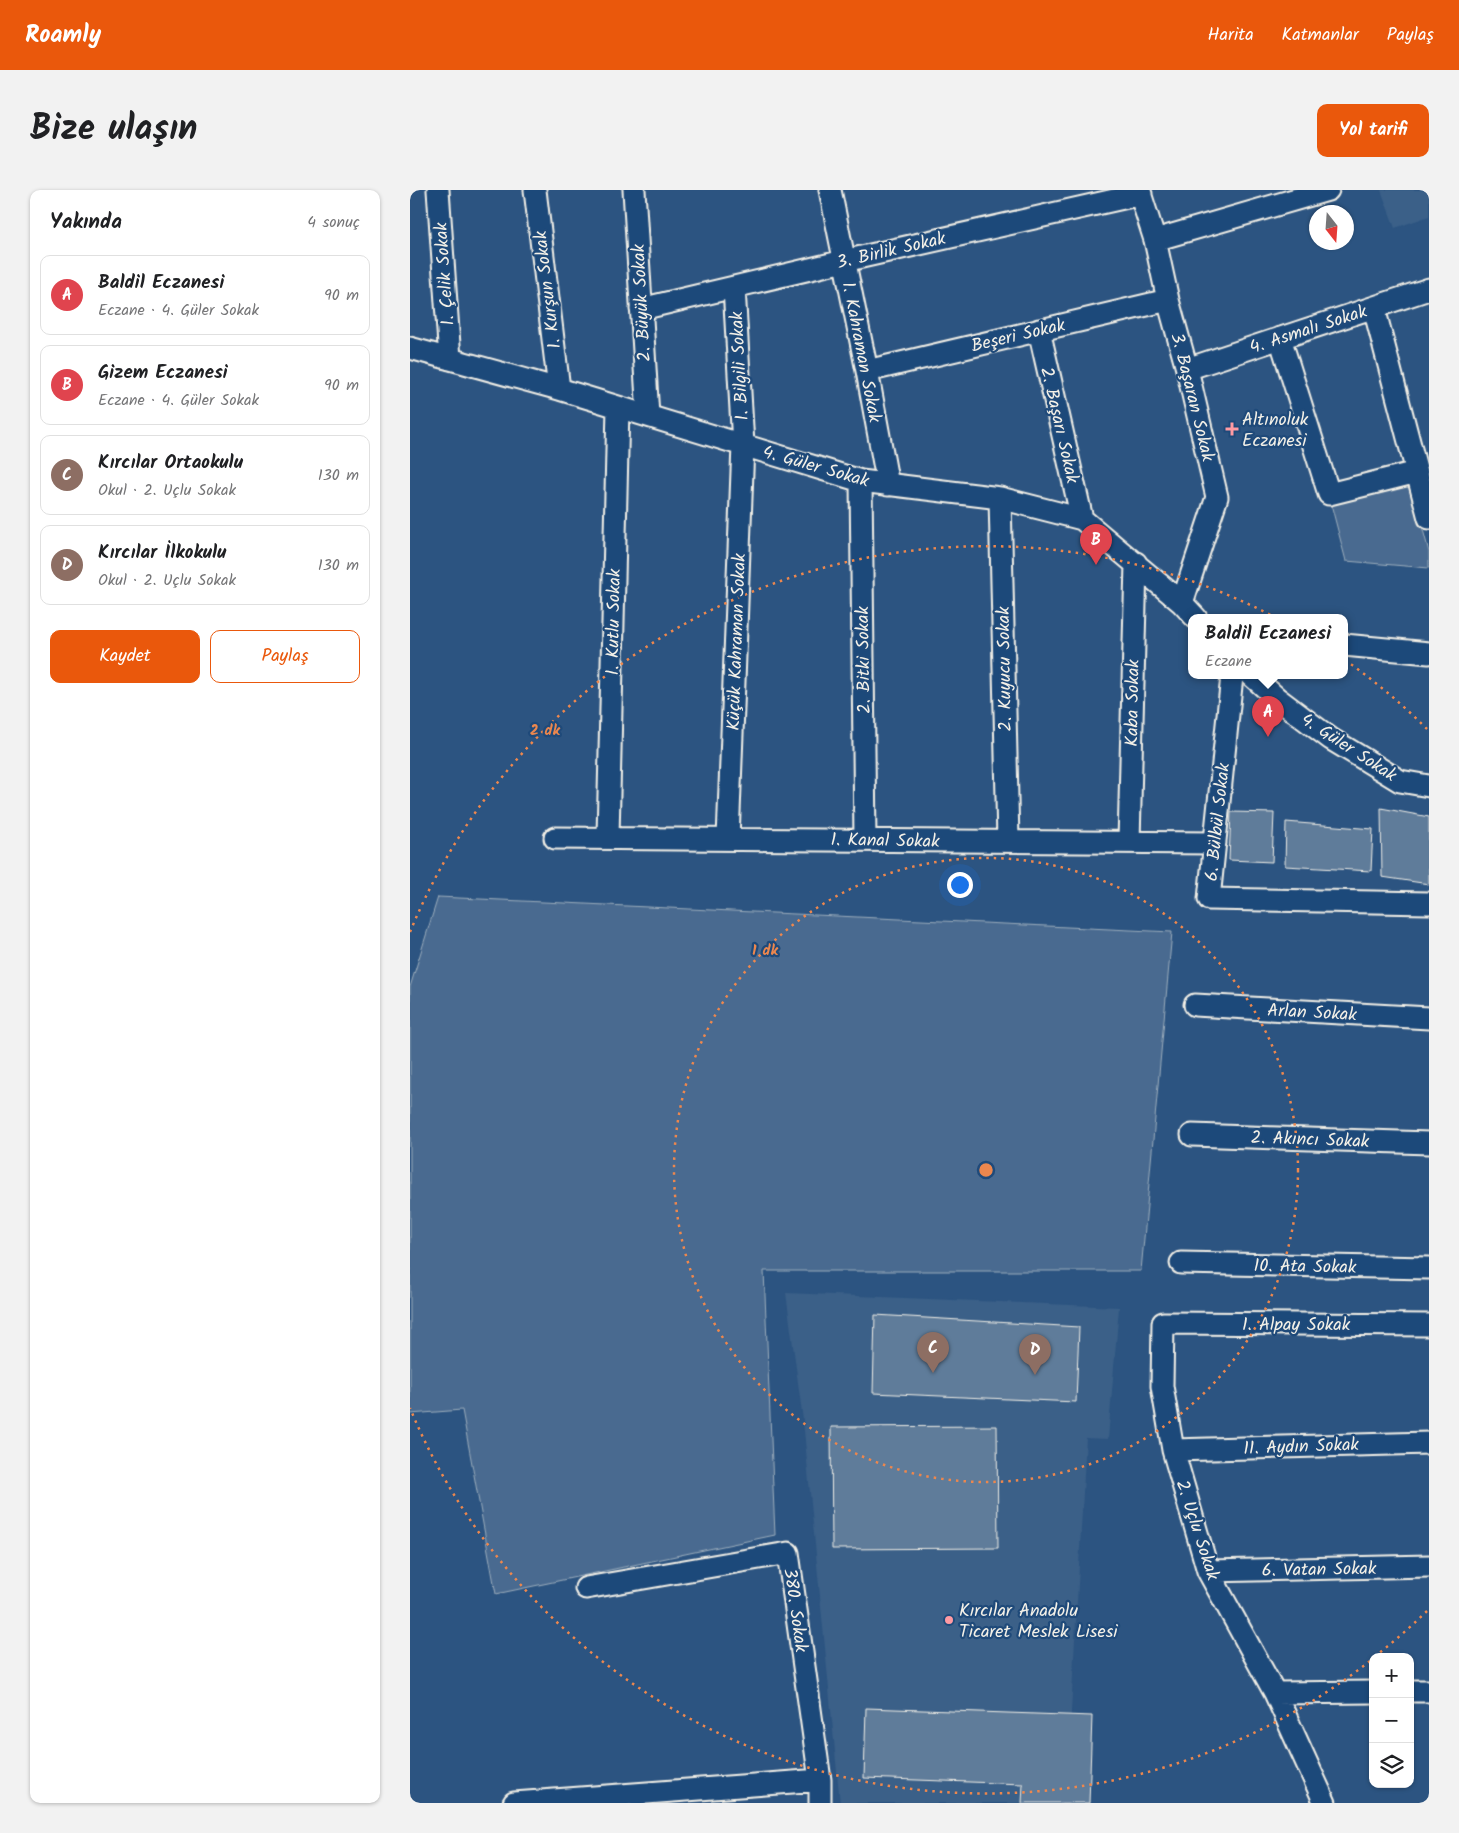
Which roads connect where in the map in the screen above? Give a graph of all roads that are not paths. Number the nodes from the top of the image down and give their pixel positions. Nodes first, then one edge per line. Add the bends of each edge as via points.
1 (438, 190) edge
2 (535, 190) edge
3 (635, 190) edge
4 (830, 190) edge
5 (1328, 190) edge
6 (1140, 192) edge
7 (1155, 240) junction
8 (844, 261) junction
9 (734, 287) junction
10 (1429, 289) edge
11 (1168, 300) junction
12 (1374, 308) junction
13 (641, 309) junction
14 (1039, 330) junction
15 (1280, 338) junction
16 (410, 348) edge
17 (450, 359) junction
18 (1188, 369) junction
19 (867, 371) junction
20 (559, 389) junction
21 (618, 407) junction
22 (648, 416) junction
23 (743, 445) junction
24 (1417, 472) junction
25 (861, 481) junction
26 (888, 485) junction
27 (1000, 498) junction
28 (1429, 518) edge
29 (1082, 519) junction
30 (1136, 563) junction
31 (1189, 610) edge
32 (1348, 645) edge
33 (1429, 654) edge
34 (1232, 679) edge
35 (1255, 679) edge
36 (1429, 786) edge
37 (608, 837) junction
38 (555, 838) dead end
39 (728, 838) junction
40 (865, 840) junction
41 (1008, 841) junction
42 (1129, 842) junction
43 (1215, 843) junction
44 (1429, 903) edge
45 (1195, 1005) dead end
46 (1429, 1018) edge
47 (1192, 1134) dead end
48 (1429, 1144) edge
49 (1181, 1263) dead end
50 (1429, 1268) edge
51 (1163, 1323) joint
52 (1429, 1325) edge
53 (1429, 1442) edge
54 (1172, 1450) junction
55 (1429, 1566) edge
56 (1208, 1571) junction
57 (586, 1588) dead end
58 (1414, 1691) edge
59 (1429, 1691) edge
60 (1369, 1692) edge
61 (1275, 1693) junction
62 (820, 1780) junction
63 (514, 1803) edge
64 (820, 1803) edge
65 (1324, 1803) edge

1 - 17 street, 1. Çelik Sokak
2 - 20 street, 1. Kurşun Sokak
3 - 13 street, 2. Büyük Sokak
4 - 8 street, 1. Kahraman Sokak
5 - 7 street
6 - 7 street, 3. Başaran Sokak
6 - 8 street, 3. Birlik Sokak
7 - 11 street, 3. Başaran Sokak
8 - 9 street, 3. Birlik Sokak
8 - 19 street, 1. Kahraman Sokak
9 - 13 street, 3. Birlik Sokak
9 - 23 street, 1. Bilgili Sokak
10 - 12 street, 4. Asmalı Sokak
11 - 14 street, Beşeri Sokak
11 - 18 street, 3. Başaran Sokak
12 - 15 street, 4. Asmalı Sokak
12 - 24 street
13 - 22 street, 2. Büyük Sokak
14 - 19 street, Beşeri Sokak
14 - 29 street, 2. Başarı Sokak
15 - 18 street, 4. Asmalı Sokak
15 - 24 street via 1329,494
16 - 17 street, 4. Güler Sokak
17 - 20 street, 4. Güler Sokak
18 - 31 street, 3. Başaran Sokak via 1217,497
19 - 26 street, 1. Kahraman Sokak
20 - 21 street, 4. Güler Sokak
21 - 22 street, 4. Güler Sokak
21 - 37 street, 1. Kutlu Sokak
22 - 23 street, 4. Güler Sokak
23 - 25 street, 4. Güler Sokak
23 - 39 street, Küçük Kahraman Sokak
24 - 28 street
25 - 26 street, 4. Güler Sokak
25 - 40 street, 2. Bitki Sokak
26 - 27 street, 4. Güler Sokak
27 - 29 street, 4. Güler Sokak
27 - 41 street, 2. Kuyucu Sokak
29 - 30 street, 4. Güler Sokak
30 - 31 street, 4. Güler Sokak
30 - 42 street, Kaba Sokak
32 - 33 street
34 - 43 street, 6. Bülbül Sokak
35 - 36 street, 4. Güler Sokak via 1331,739 1400,781
37 - 38 street, 1. Kanal Sokak
37 - 39 street, 1. Kanal Sokak
39 - 40 street, 1. Kanal Sokak
40 - 41 street, 1. Kanal Sokak
41 - 42 street, 1. Kanal Sokak
42 - 43 street, 1. Kanal Sokak
43 - 44 street, 6. Bülbül Sokak via 1209,899
45 - 46 street, Arlan Sokak
47 - 48 street, 2. Akıncı Sokak
49 - 50 street, 10. Ata Sokak
51 - 52 street, 1. Alpay Sokak
51 - 54 street, 2. Uçlu Sokak via 1162,1386
53 - 54 street, 11. Aydın Sokak
54 - 56 street, 2. Uçlu Sokak
55 - 56 street, 6. Vatan Sokak
56 - 61 street, 2. Uçlu Sokak
57 - 62 street, 380. Sokak via 788,1553
58 - 59 street
60 - 61 street
61 - 65 street, 2. Uçlu Sokak
62 - 63 street
62 - 64 street

